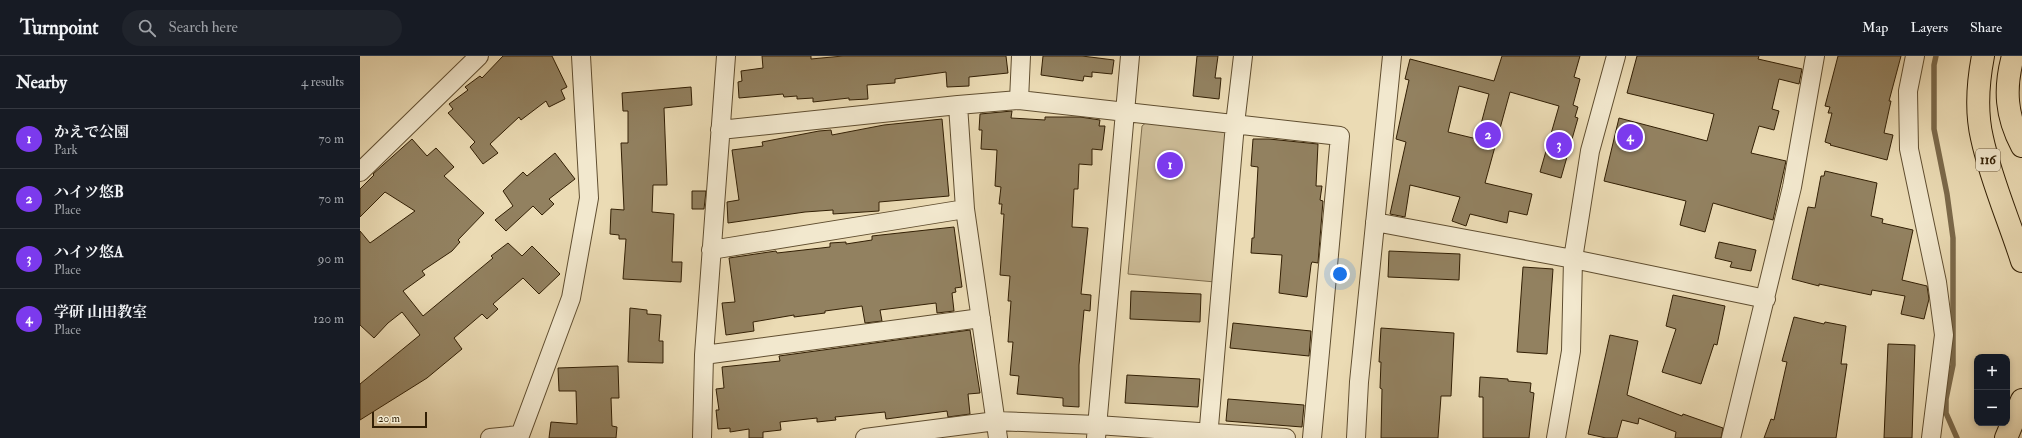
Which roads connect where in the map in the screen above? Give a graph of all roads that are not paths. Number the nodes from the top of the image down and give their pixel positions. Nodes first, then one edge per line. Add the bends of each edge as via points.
1 (478, 56) edge
2 (581, 56) edge
3 (726, 56) edge
4 (1021, 56) edge
5 (1130, 56) edge
6 (1243, 56) edge
7 (1392, 56) edge
8 (1616, 56) edge
9 (1815, 56) edge
10 (1915, 56) edge
11 (1982, 56) edge
12 (2012, 56) edge
13 (1019, 100) junction
14 (958, 105) junction
15 (1126, 112) junction
16 (1235, 124) junction
17 (720, 130) junction
18 (2022, 146) edge
19 (360, 172) edge
20 (965, 209) junction
21 (1375, 222) junction
22 (711, 250) junction
23 (1573, 259) junction
24 (2022, 261) edge
25 (1766, 299) junction
26 (981, 318) junction
27 (704, 355) junction
28 (2022, 400) edge
29 (997, 429) edge
30 (1097, 431) edge
31 (897, 435) edge
32 (1208, 435) edge
33 (519, 436) edge
34 (490, 438) edge
35 (702, 438) edge
36 (865, 438) edge
37 (1286, 438) edge
38 (1312, 438) edge
39 (1356, 438) edge
40 (1556, 438) edge
41 (1731, 438) edge
42 (1931, 438) edge
43 (2006, 438) edge

1 - 19 street
2 - 33 street via 589,198 571,298
3 - 17 street
4 - 13 street
5 - 15 street
6 - 16 street
7 - 21 street
8 - 23 street via 1590,151
9 - 25 street via 1792,187
10 - 42 street via 1908,90 1909,149 1937,282 1944,335
11 - 24 highway, 116 via 1978,105 1981,137
12 - 18 highway via 2007,76 2008,106
13 - 14 street
13 - 15 street
14 - 17 street
14 - 20 street
15 - 16 street
15 - 30 street
16 - 32 street
16 - 38 street via 1340,136
17 - 22 street
20 - 22 street
20 - 26 street
21 - 23 street
21 - 39 street
22 - 27 street
23 - 25 street
23 - 40 street via 1571,351
25 - 41 street
26 - 27 street
26 - 29 street
27 - 35 street
28 - 43 highway
29 - 30 street
29 - 31 street
30 - 32 street
31 - 36 street
32 - 37 street
33 - 34 street

